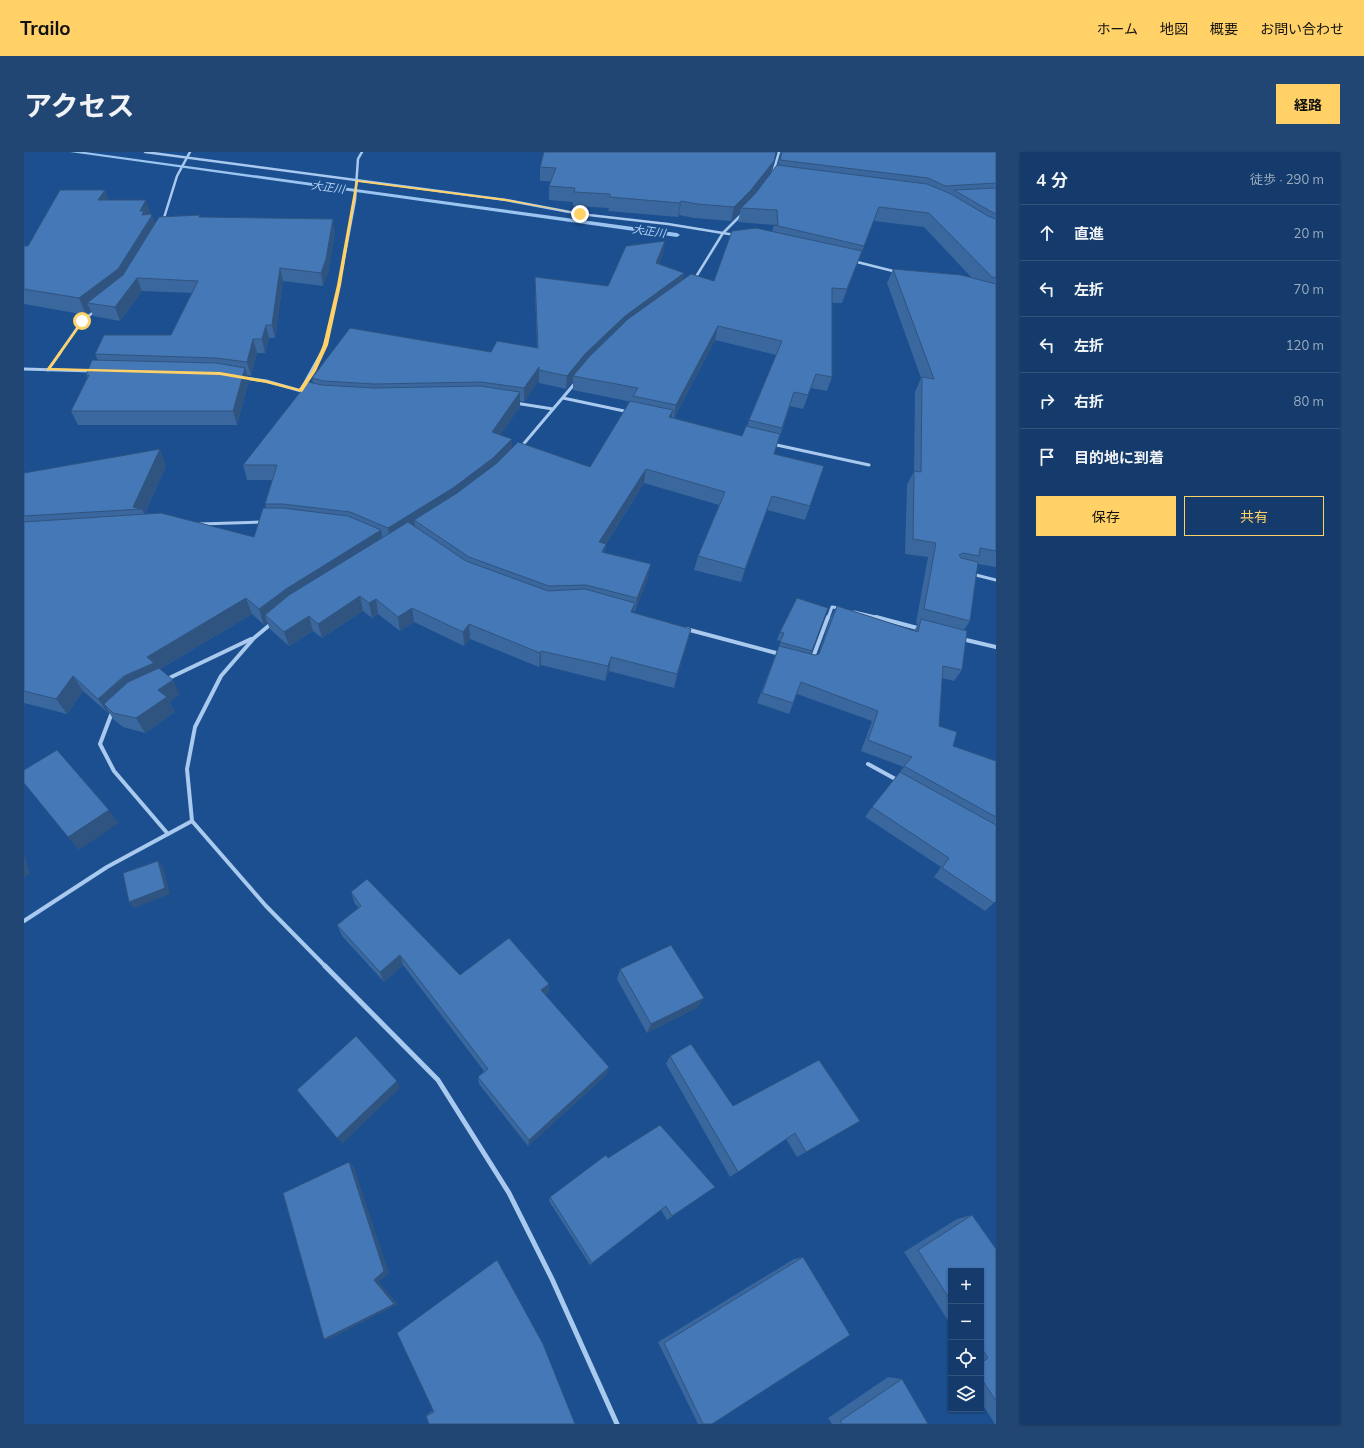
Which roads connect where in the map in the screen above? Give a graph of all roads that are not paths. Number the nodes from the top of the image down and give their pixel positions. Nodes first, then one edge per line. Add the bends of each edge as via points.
1 (145, 152) edge
2 (190, 152) edge
3 (362, 152) edge
4 (780, 152) edge
5 (186, 158) junction
6 (773, 176) edge
7 (357, 180) junction
8 (744, 212) edge
9 (161, 227) edge
10 (723, 233) junction
11 (738, 236) edge
12 (845, 259) edge
13 (900, 273) edge
14 (339, 285) joint
15 (688, 285) edge
16 (99, 308) edge
17 (24, 369) edge
18 (48, 370) junction
19 (95, 371) edge
20 (243, 378) edge
21 (577, 380) edge
22 (300, 391) junction
23 (307, 392) edge
24 (563, 398) junction
25 (510, 403) edge
26 (554, 409) junction
27 (632, 413) edge
28 (769, 443) edge
29 (518, 451) edge
30 (869, 465) dead end
31 (272, 522) edge
32 (195, 525) edge
33 (968, 573) edge
34 (996, 580) edge
35 (276, 620) edge
36 (682, 628) edge
37 (929, 631) edge
38 (254, 638) junction
39 (959, 638) edge
40 (996, 647) edge
41 (788, 656) edge
42 (811, 663) edge
43 (163, 681) edge
44 (121, 707) edge
45 (868, 764) dead end
46 (902, 783) edge
47 (192, 821) junction
48 (168, 834) junction
49 (24, 921) edge
50 (617, 1424) edge

1 - 5 street
2 - 5 street
3 - 7 street via 358,159
4 - 6 street
5 - 7 street
5 - 9 street
7 - 10 street
7 - 14 street
8 - 10 street
10 - 11 street
10 - 15 street via 694,280
12 - 13 street
14 - 22 lane via 326,345 314,371
16 - 18 street via 82,321
17 - 18 street
18 - 19 street
20 - 22 street via 266,381
21 - 24 street
22 - 23 street
24 - 26 street
24 - 27 street
25 - 26 street
26 - 29 street
28 - 30 street
31 - 32 street
33 - 34 street
35 - 38 street
36 - 41 street
37 - 42 street via 832,607
38 - 43 street
38 - 47 street via 221,676 195,727 187,769
39 - 40 street
44 - 48 street via 111,715 100,744 114,771
45 - 46 street
47 - 48 street
47 - 50 street via 266,906 438,1080 509,1193 552,1279
48 - 49 street via 107,867

